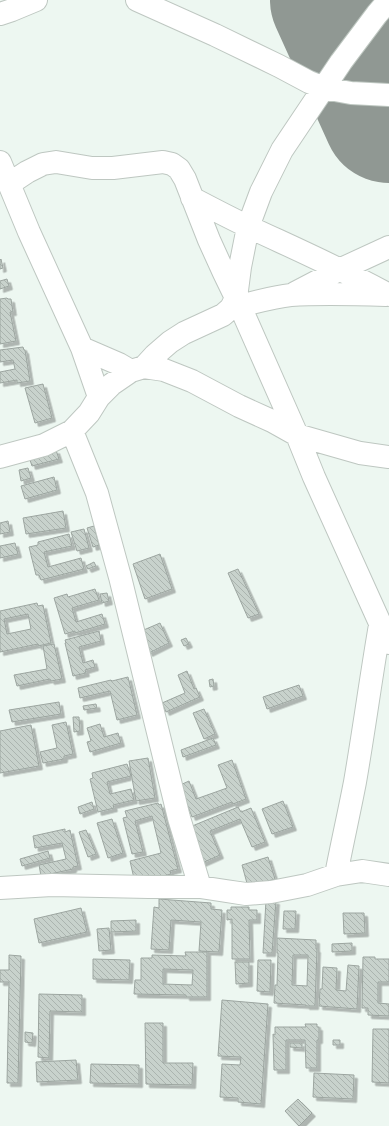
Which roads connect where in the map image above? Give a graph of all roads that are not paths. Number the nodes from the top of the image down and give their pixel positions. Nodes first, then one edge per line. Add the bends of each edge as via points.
1 (36, 0) edge
2 (137, 0) edge
3 (389, 0) edge
4 (0, 14) edge
5 (324, 88) junction
6 (389, 95) edge
7 (0, 162) edge
8 (9, 184) junction
9 (192, 198) junction
10 (248, 227) junction
11 (389, 247) edge
12 (339, 270) junction
13 (291, 295) junction
14 (389, 295) edge
15 (236, 304) junction
16 (82, 348) junction
17 (137, 369) junction
18 (99, 396) junction
19 (72, 431) junction
20 (297, 435) junction
21 (0, 456) edge
22 (389, 457) edge
23 (386, 632) edge
24 (336, 875) junction
25 (389, 875) edge
26 (200, 887) junction
27 (0, 888) edge

1 - 4 street
2 - 5 street
3 - 5 street
5 - 6 street via 351,94
5 - 10 street via 282,150 261,192
7 - 8 street
8 - 9 street via 43,164 56,162 92,168 163,162 179,169
8 - 16 street via 28,232
9 - 10 street
9 - 15 street
10 - 12 street
10 - 15 street
11 - 12 street
12 - 13 street
12 - 14 street
13 - 14 street
13 - 15 street
15 - 17 street via 223,315 179,336
15 - 20 street
16 - 17 street
16 - 18 street
17 - 18 street via 112,384
17 - 20 street via 164,370 192,381
18 - 19 street via 89,413
19 - 21 street via 44,445
19 - 26 street via 97,493 179,818
20 - 22 street via 360,453
20 - 23 street
23 - 24 street via 370,683 355,781
24 - 25 street via 362,871
24 - 26 street via 307,886 272,892 246,894
26 - 27 street via 52,885

